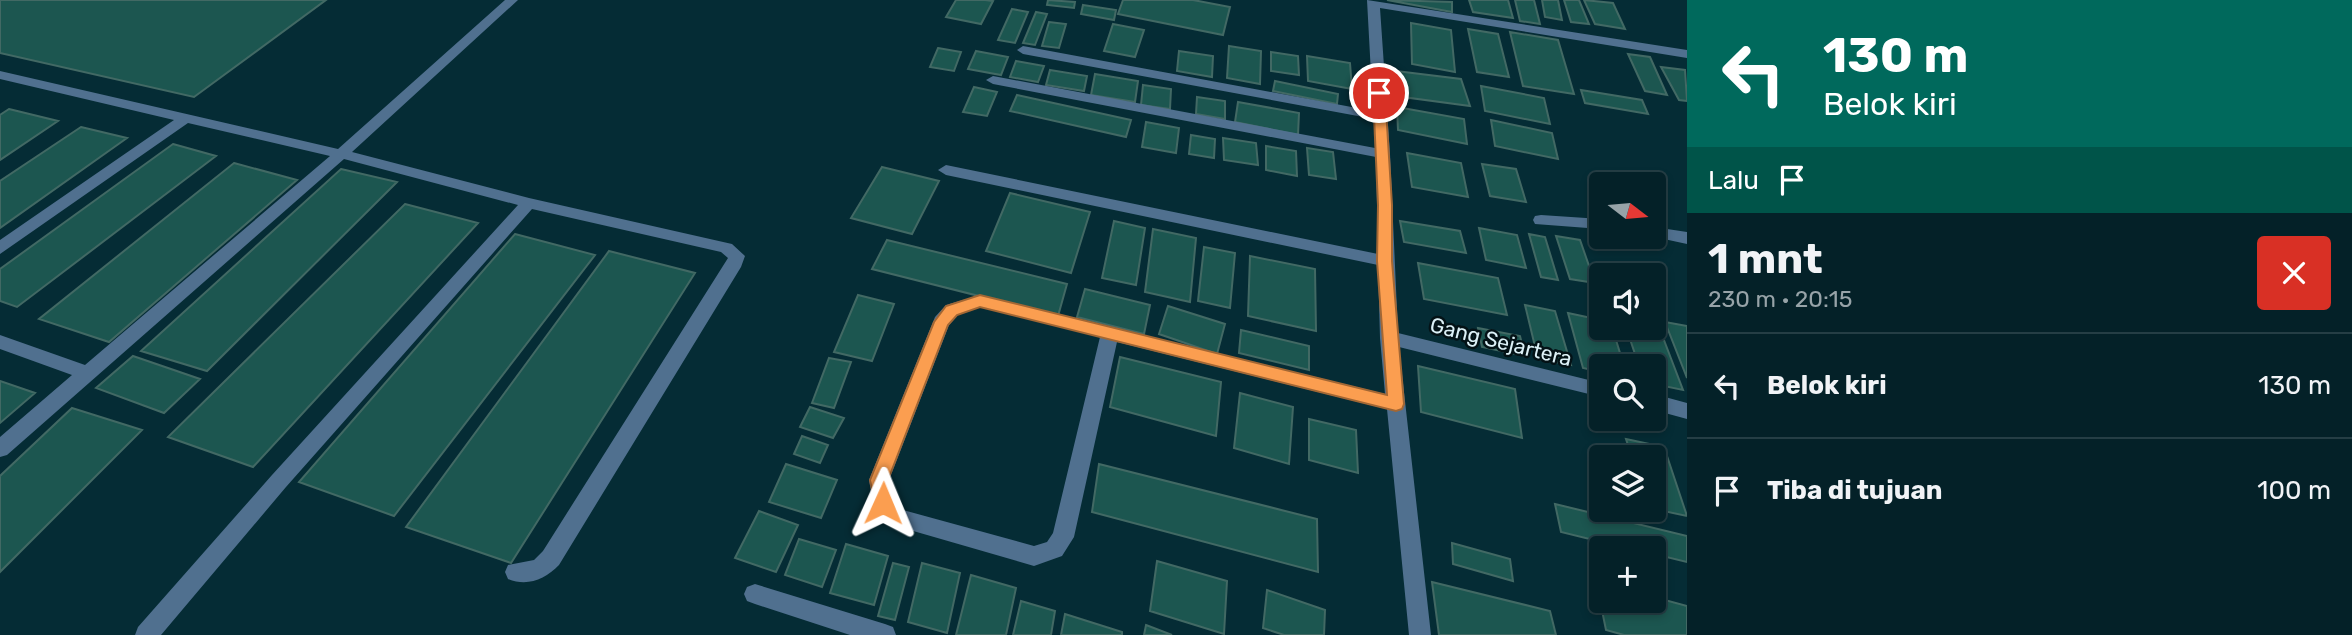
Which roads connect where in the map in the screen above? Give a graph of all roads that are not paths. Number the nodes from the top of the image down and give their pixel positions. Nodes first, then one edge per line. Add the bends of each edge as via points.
1 (512, 0) edge
2 (1373, 1) edge
3 (1023, 50) dead end
4 (1687, 54) edge
5 (7, 77) edge
6 (993, 80) dead end
7 (0, 88) edge
8 (1380, 116) junction
9 (187, 117) junction
10 (341, 154) junction
11 (1383, 154) junction
12 (946, 170) dead end
13 (529, 203) junction
14 (1541, 220) dead end
15 (1589, 223) edge
16 (1666, 234) edge
17 (1687, 238) edge
18 (0, 247) edge
19 (1385, 261) junction
20 (1110, 334) junction
21 (1389, 338) junction
22 (0, 342) edge
23 (86, 373) junction
24 (1589, 387) edge
25 (1396, 404) junction
26 (1666, 405) edge
27 (1687, 411) edge
28 (0, 449) edge
29 (516, 572) dead end
30 (755, 594) dead end
31 (837, 627) edge
32 (146, 635) edge
33 (885, 635) edge
34 (1420, 635) edge

1 - 10 street
2 - 4 street
2 - 8 street
3 - 8 street
5 - 7 street
5 - 9 street
6 - 11 street
8 - 11 street
9 - 10 street
9 - 18 street
10 - 13 street
10 - 23 street
11 - 19 street
12 - 19 street
13 - 29 street via 726,248 737,256 551,558 538,570
13 - 32 street
14 - 15 street
16 - 17 street
19 - 21 street
20 - 20 street via 980,301 951,310 942,322 879,480 883,503 896,517 1034,556 1054,549 1063,537
20 - 25 street
21 - 24 street, Gang Sejartera
21 - 25 street
22 - 23 street
23 - 28 street
25 - 34 street
26 - 27 street
30 - 31 street
31 - 33 street

